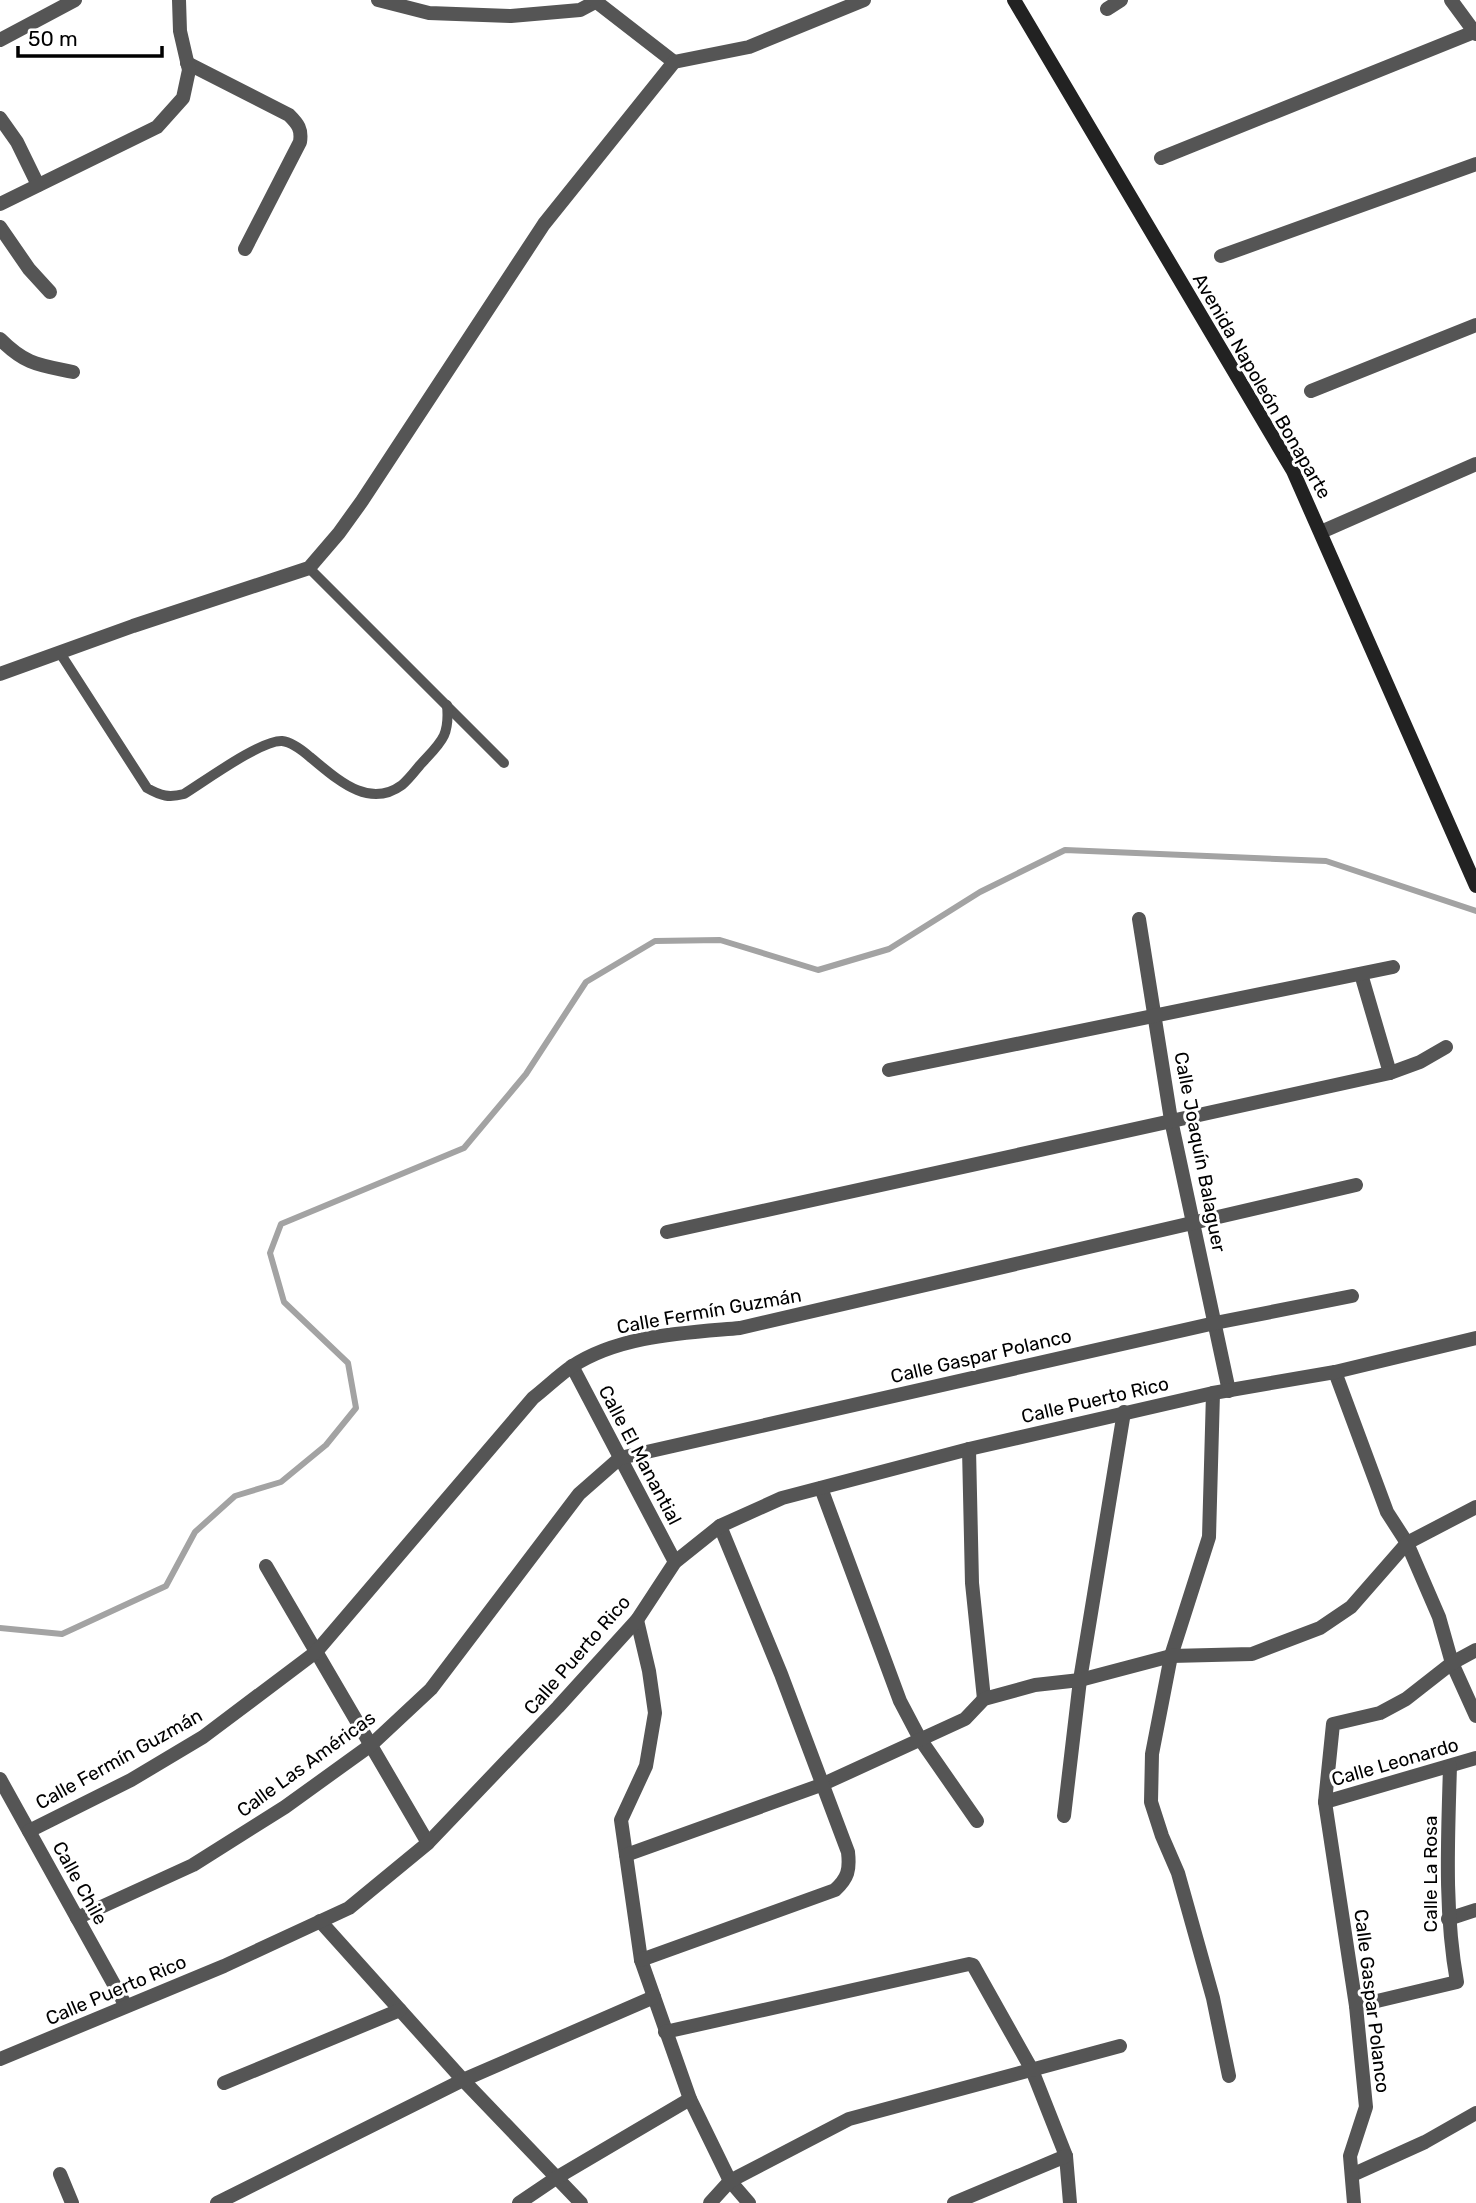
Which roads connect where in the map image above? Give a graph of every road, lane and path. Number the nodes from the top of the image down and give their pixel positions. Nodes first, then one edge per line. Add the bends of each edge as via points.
1 (75, 0) edge
2 (179, 0) edge
3 (378, 0) edge
4 (864, 0) edge
5 (1014, 0) edge
6 (1121, 0) edge
7 (1451, 0) edge
8 (594, 1) edge
9 (1107, 9) dead end
10 (1475, 33) edge
11 (0, 40) edge
12 (674, 62) junction
13 (187, 63) junction
14 (0, 118) edge
15 (1161, 158) dead end
16 (1476, 164) edge
17 (38, 185) junction
18 (0, 204) edge
19 (0, 227) edge
20 (245, 249) dead end
21 (1221, 256) dead end
22 (50, 292) dead end
23 (1476, 325) edge
24 (0, 339) edge
25 (73, 372) dead end
26 (1311, 391) dead end
27 (1476, 464) edge
28 (1321, 532) junction
29 (309, 568) junction
30 (60, 653) junction
31 (0, 674) edge
32 (447, 705) junction
33 (504, 763) dead end
34 (1476, 886) edge
35 (1139, 919) dead end
36 (1393, 967) dead end
37 (1361, 974) junction
38 (1156, 1017) junction
39 (1446, 1047) dead end
40 (889, 1070) dead end
41 (1390, 1073) junction
42 (1171, 1120) junction
43 (1356, 1185) dead end
44 (1194, 1224) junction
45 (667, 1232) dead end
46 (1352, 1296) dead end
47 (1215, 1323) junction
48 (1476, 1338) edge
49 (572, 1366) junction
50 (1335, 1372) junction
51 (1229, 1391) junction
52 (1213, 1393) junction
53 (1124, 1412) junction
54 (969, 1449) junction
55 (620, 1458) junction
56 (821, 1488) junction
57 (1476, 1507) edge
58 (720, 1526) junction
59 (1408, 1543) junction
60 (674, 1562) junction
61 (266, 1566) dead end
62 (637, 1620) junction
63 (1476, 1650) edge
64 (316, 1652) junction
65 (1171, 1656) junction
66 (1452, 1663) junction
67 (1080, 1680) junction
68 (984, 1699) junction
69 (1476, 1716) edge
70 (920, 1739) junction
71 (371, 1745) junction
72 (1476, 1758) edge
73 (1450, 1766) junction
74 (0, 1779) edge
75 (821, 1785) junction
76 (1325, 1802) junction
77 (1064, 1816) dead end
78 (977, 1821) dead end
79 (29, 1831) junction
80 (428, 1843) junction
81 (626, 1856) junction
82 (1476, 1910) edge
83 (77, 1918) junction
84 (1448, 1919) junction
85 (320, 1921) junction
86 (640, 1960) junction
87 (654, 1997) junction
88 (126, 2006) junction
89 (1356, 2006) junction
90 (400, 2010) junction
91 (665, 2032) junction
92 (1120, 2046) dead end
93 (0, 2059) edge
94 (1032, 2070) junction
95 (1229, 2076) dead end
96 (463, 2080) junction
97 (224, 2082) dead end
98 (690, 2099) junction
99 (1476, 2113) edge
100 (1066, 2156) junction
101 (60, 2174) dead end
102 (1352, 2175) junction
103 (556, 2178) junction
104 (730, 2181) junction
105 (72, 2203) edge
106 (217, 2203) edge
107 (519, 2203) edge
108 (581, 2203) edge
109 (710, 2203) edge
110 (749, 2203) edge
111 (954, 2203) edge
112 (1070, 2203) edge
113 (1354, 2203) edge

1 - 11 street
2 - 13 street
3 - 8 street via 429,13 511,16 580,10
4 - 12 street via 749,47
5 - 28 main road, Avenida Napoleón Bonaparte via 1293,471
6 - 9 street
7 - 10 street
8 - 12 street
10 - 15 street
12 - 29 street via 544,224 362,500
13 - 17 street via 183,97 158,127
13 - 20 street via 289,115 302,132
14 - 17 street
16 - 21 street
17 - 18 street
19 - 22 street
23 - 26 street
24 - 25 street via 33,364
27 - 28 street
28 - 34 main road, Avenida Napoleón Bonaparte
29 - 30 street
29 - 32 lane
30 - 31 street
30 - 32 lane via 147,788 160,796 184,794 267,743 284,741 364,795 384,794 402,784 442,741 449,725
32 - 33 lane
35 - 38 street, Calle Joaquín Balaguer
36 - 37 street
37 - 38 street
37 - 41 street
38 - 40 street
38 - 42 street, Calle Joaquín Balaguer
39 - 41 street
41 - 42 street
42 - 44 street, Calle Joaquín Balaguer
42 - 45 street
43 - 44 street, Calle Fermín Guzmán
44 - 47 street, Calle Joaquín Balaguer
44 - 49 street, Calle Fermín Guzmán via 740,1328 640,1341 610,1348
46 - 47 street, Calle Gaspar Polanco
47 - 51 street, Calle Joaquín Balaguer
47 - 55 street, Calle Gaspar Polanco
48 - 50 street, Calle Puerto Rico
49 - 55 street, Calle El Manantial
49 - 64 street, Calle Fermín Guzmán via 533,1398
50 - 51 street, Calle Puerto Rico
50 - 59 street via 1387,1512
51 - 52 street, Calle Puerto Rico
52 - 53 street, Calle Puerto Rico
52 - 65 street via 1209,1537
53 - 54 street, Calle Puerto Rico
53 - 67 street
54 - 56 street, Calle Puerto Rico
54 - 68 street via 972,1583
55 - 60 street, Calle El Manantial
55 - 71 street, Calle Las Américas via 579,1494 431,1689
56 - 58 street, Calle Puerto Rico via 782,1498
56 - 70 street via 900,1701
57 - 59 street
58 - 60 street, Calle Puerto Rico
58 - 75 street
59 - 65 street via 1351,1607 1320,1628 1252,1654
59 - 66 street via 1439,1617
60 - 62 street, Calle Puerto Rico
61 - 64 street
62 - 80 street, Calle Puerto Rico
62 - 81 street via 654,1713 646,1766 621,1820
63 - 66 street
64 - 71 street
64 - 79 street, Calle Fermín Guzmán via 203,1737 131,1780
65 - 67 street
65 - 95 street via 1152,1754 1151,1802 1178,1872
66 - 69 street
66 - 76 street, Calle Gaspar Polanco via 1380,1713 1333,1724
67 - 68 street via 1035,1685
67 - 77 street
68 - 70 street via 965,1719
70 - 75 street
70 - 78 street
71 - 80 street
71 - 83 street, Calle Las Américas via 193,1865
72 - 73 street, Calle Leonardo
73 - 76 street, Calle Leonardo
73 - 84 street, Calle La Rosa
74 - 79 street, Calle Chile
75 - 81 street
75 - 86 street via 850,1867 835,1891
76 - 89 street, Calle Gaspar Polanco
79 - 83 street, Calle Chile
80 - 85 street, Calle Puerto Rico via 349,1908
81 - 86 street
82 - 84 street
83 - 88 street, Calle Chile
84 - 89 street, Calle La Rosa via 1457,1982
85 - 88 street, Calle Puerto Rico
85 - 90 street
86 - 87 street
87 - 91 street
87 - 96 street
88 - 93 street, Calle Puerto Rico
89 - 102 street, Calle Gaspar Polanco via 1366,2107 1350,2156
90 - 96 street
90 - 97 street
91 - 94 street via 970,1964
91 - 98 street
92 - 94 street
94 - 100 street
94 - 104 street via 849,2119
96 - 103 street
96 - 106 street
98 - 103 street
98 - 104 street
99 - 102 street
100 - 111 street
100 - 112 street
101 - 105 street
102 - 113 street, Calle Gaspar Polanco
103 - 107 street
103 - 108 street
104 - 109 street
104 - 110 street

